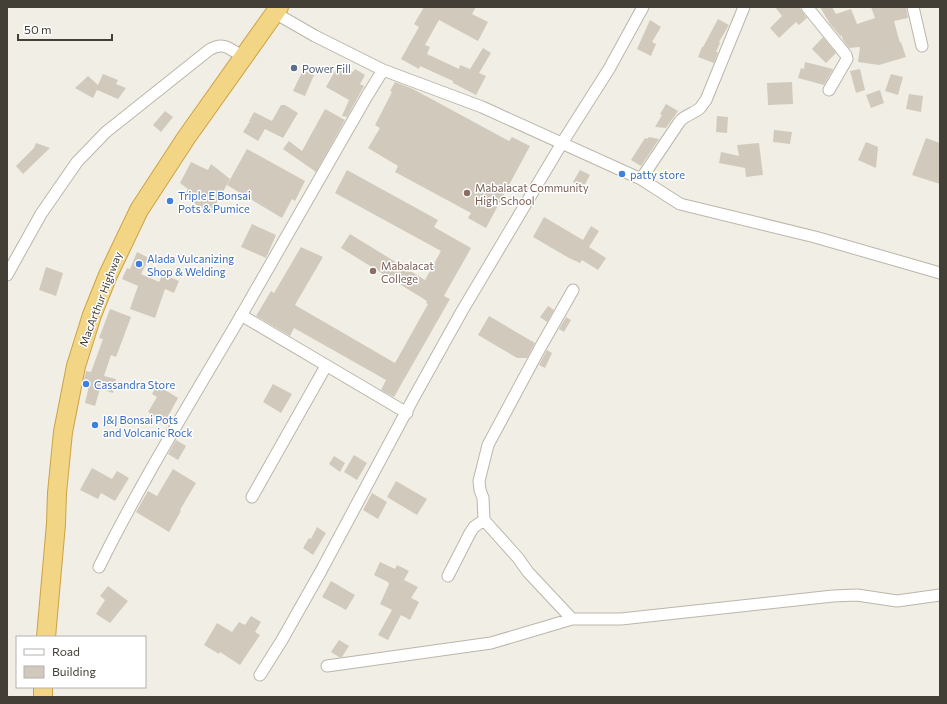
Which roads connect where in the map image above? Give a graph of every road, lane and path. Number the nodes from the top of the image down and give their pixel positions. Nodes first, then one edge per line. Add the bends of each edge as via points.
1 (643, 7) edge
2 (744, 7) edge
3 (807, 7) edge
4 (913, 7) edge
5 (277, 10) edge
6 (922, 46) dead end
7 (243, 57) junction
8 (383, 70) junction
9 (829, 90) dead end
10 (562, 143) junction
11 (641, 179) junction
12 (940, 273) edge
13 (7, 274) edge
14 (573, 290) dead end
15 (241, 315) junction
16 (326, 366) junction
17 (407, 413) junction
18 (252, 497) dead end
19 (484, 520) junction
20 (99, 567) dead end
21 (448, 576) dead end
22 (940, 596) edge
23 (572, 619) junction
24 (46, 636) edge
25 (327, 666) dead end
26 (260, 675) dead end

1 - 10 street via 609,69
2 - 11 street via 706,100 700,108 680,121
3 - 9 street via 846,55 847,59
4 - 6 street
5 - 7 highway, MacArthur Highway
5 - 8 street via 315,36
7 - 13 street via 223,45 216,46 106,132 77,162 41,214
7 - 24 highway, MacArthur Highway via 139,210 108,276 82,343 62,440
8 - 10 street via 482,107
8 - 15 street
10 - 11 street
10 - 17 street via 462,311
11 - 12 street via 680,204 815,237
14 - 19 street via 488,445 479,481
15 - 16 street
15 - 20 street via 124,516
16 - 17 street
16 - 18 street
17 - 26 street via 321,571
19 - 21 street via 470,533
19 - 23 street
22 - 23 street via 897,601 857,595 833,596 621,619
23 - 25 street via 491,643

